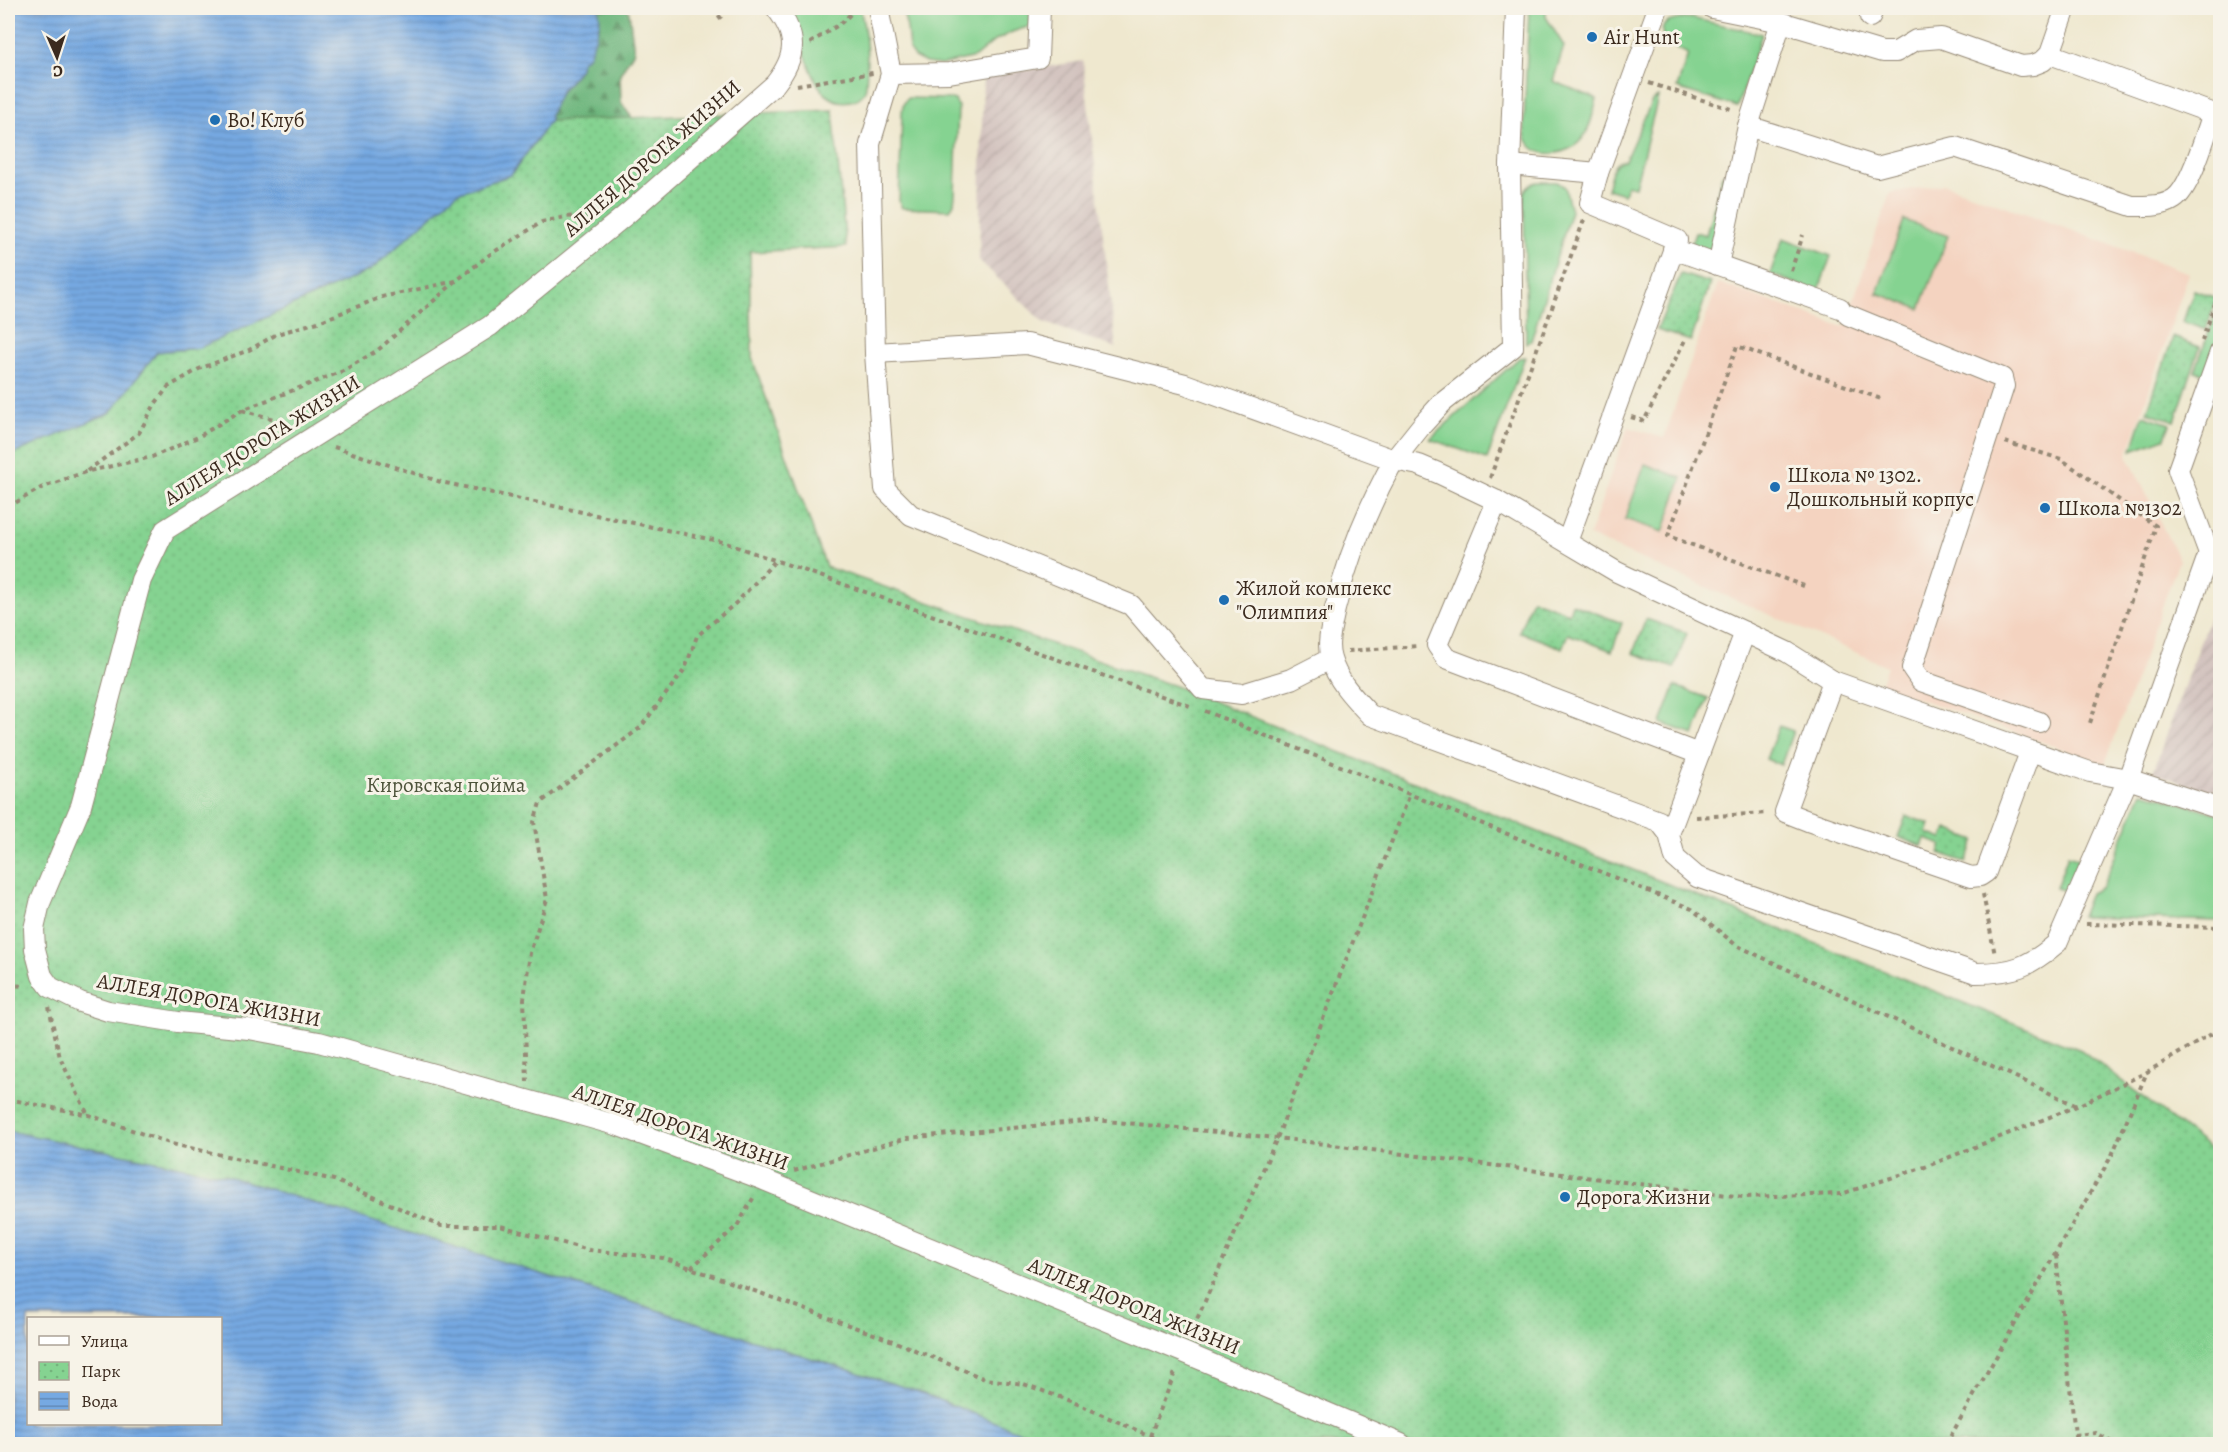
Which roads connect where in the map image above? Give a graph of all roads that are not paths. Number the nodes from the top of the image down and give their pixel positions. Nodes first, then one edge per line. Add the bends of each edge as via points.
1 (776, 8) edge
2 (878, 8) edge
3 (1040, 8) edge
4 (1516, 8) edge
5 (1658, 8) edge
6 (1712, 8) edge
7 (2066, 8) edge
8 (1781, 22) junction
9 (2050, 54) junction
10 (891, 74) junction
11 (2217, 115) edge
12 (1750, 121) junction
13 (1510, 165) junction
14 (1598, 172) junction
15 (1673, 249) junction
16 (1718, 265) junction
17 (2220, 352) edge
18 (875, 353) junction
19 (1395, 460) junction
20 (1490, 498) junction
21 (1567, 542) junction
22 (2215, 555) edge
23 (1745, 632) junction
24 (1336, 655) junction
25 (1833, 681) junction
26 (2039, 722) dead end
27 (2030, 752) junction
28 (1699, 754) junction
29 (2128, 779) junction
30 (2220, 809) edge
31 (1672, 826) junction
32 (1401, 1444) edge

1 - 32 street, АЛЛЕЯ ДОРОГА ЖИЗНИ via 792,38 792,55 786,69 627,214 490,326 165,530 141,580 81,806 40,903 34,929 42,976 50,987 108,1011 319,1042 616,1125 764,1180
2 - 10 street
3 - 10 street via 1038,58 949,73
4 - 13 street
5 - 14 street
6 - 8 street
7 - 9 street
8 - 9 street via 1882,52 1896,52 1916,40 1941,38 2021,66 2043,61
8 - 12 street
9 - 11 street
10 - 18 street via 870,144
11 - 12 street via 2187,185 2174,199 2153,206 2133,206 1955,147 1877,167
12 - 16 street
13 - 14 street
13 - 19 street via 1513,347 1442,404
14 - 15 street via 1590,202 1677,240
15 - 16 street
15 - 21 street
16 - 26 street via 2002,378 2004,386 1912,668 1921,681
17 - 22 street via 2178,470
18 - 19 street via 1027,344 1185,384
18 - 24 street via 885,489 911,515 1131,605 1203,688 1242,694 1291,679
19 - 20 street via 1429,469
19 - 24 street via 1376,494 1350,558 1330,630
20 - 21 street
20 - 28 street via 1437,645 1446,658
21 - 23 street via 1617,572
22 - 29 street
23 - 25 street via 1788,652
23 - 28 street
24 - 31 street via 1348,691 1370,716
25 - 27 street
25 - 27 street via 1785,813 1980,876 1986,872
27 - 29 street via 2090,772
28 - 31 street
29 - 30 street
29 - 31 street via 2057,943 2018,969 1999,973 1976,973 1697,877 1675,858

